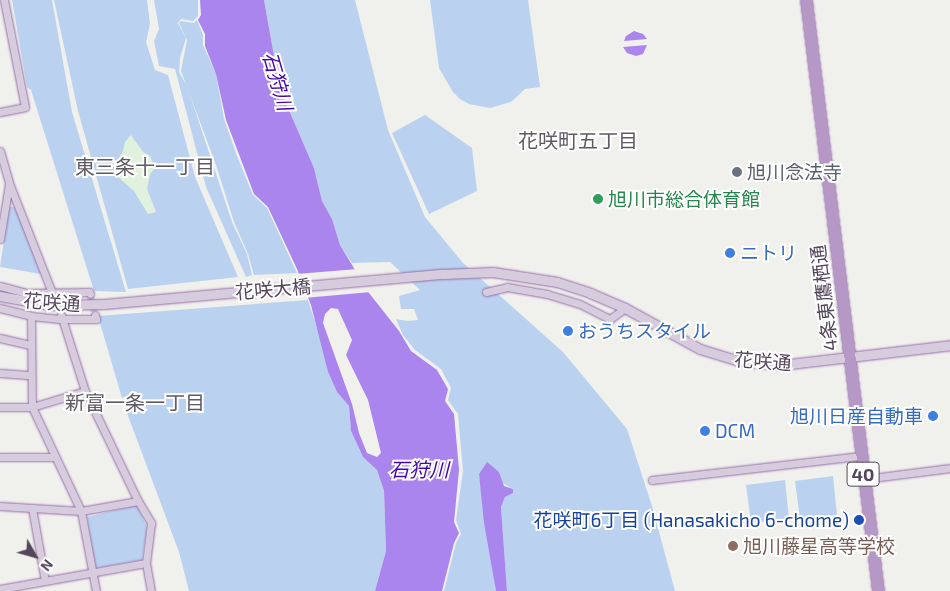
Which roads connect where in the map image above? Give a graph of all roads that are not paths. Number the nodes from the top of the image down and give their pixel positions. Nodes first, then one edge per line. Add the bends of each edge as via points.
1 (806, 0) edge
2 (3, 6) edge
3 (0, 112) edge
4 (0, 151) edge
5 (9, 183) junction
6 (0, 239) edge
7 (443, 274) joint
8 (0, 286) edge
9 (486, 292) dead end
10 (90, 294) dead end
11 (0, 296) edge
12 (53, 296) junction
13 (104, 304) joint
14 (0, 308) edge
15 (625, 308) junction
16 (95, 315) dead end
17 (31, 316) junction
18 (61, 317) junction
19 (0, 338) edge
20 (950, 344) edge
21 (30, 345) junction
22 (849, 357) junction
23 (0, 373) edge
24 (31, 375) junction
25 (85, 391) junction
26 (0, 407) edge
27 (32, 407) junction
28 (861, 456) junction
29 (0, 457) edge
30 (55, 457) junction
31 (950, 468) edge
32 (864, 479) junction
33 (652, 480) dead end
34 (138, 501) junction
35 (0, 506) edge
36 (32, 508) junction
37 (81, 511) junction
38 (146, 563) junction
39 (93, 572) junction
40 (45, 581) junction
41 (0, 589) edge
42 (96, 591) edge
43 (150, 591) edge
44 (878, 591) edge

1 - 22 highway, 4条東鷹栖通 / 40
2 - 3 street via 25,108
4 - 5 street
5 - 6 street
5 - 12 street
7 - 13 street, 花咲大橋
7 - 15 street, 花咲通 via 493,272 528,276 574,288
8 - 12 street via 27,294
9 - 15 street via 507,287 547,294 580,304 610,319
10 - 12 street
11 - 13 street, 花咲通 via 48,305
14 - 17 street
15 - 22 street, 花咲通 via 700,349 739,361 781,365
16 - 18 street via 96,318
17 - 18 street
17 - 21 street
18 - 25 street
19 - 21 street
20 - 22 street, 花咲通
21 - 24 street
22 - 28 highway, 4条東鷹栖通 / 40
23 - 24 street
24 - 27 street
25 - 27 street
25 - 34 street
26 - 27 street
27 - 30 street
28 - 32 highway, 4条東鷹栖通 / 40
28 - 33 street
29 - 30 street
30 - 37 street
31 - 32 street
32 - 44 highway, 4条東鷹栖通 / 40
34 - 37 street
34 - 38 street via 151,523
35 - 36 street
36 - 37 street
36 - 40 street
37 - 39 street
38 - 39 street
38 - 43 street
39 - 40 street
39 - 42 street
40 - 41 street

